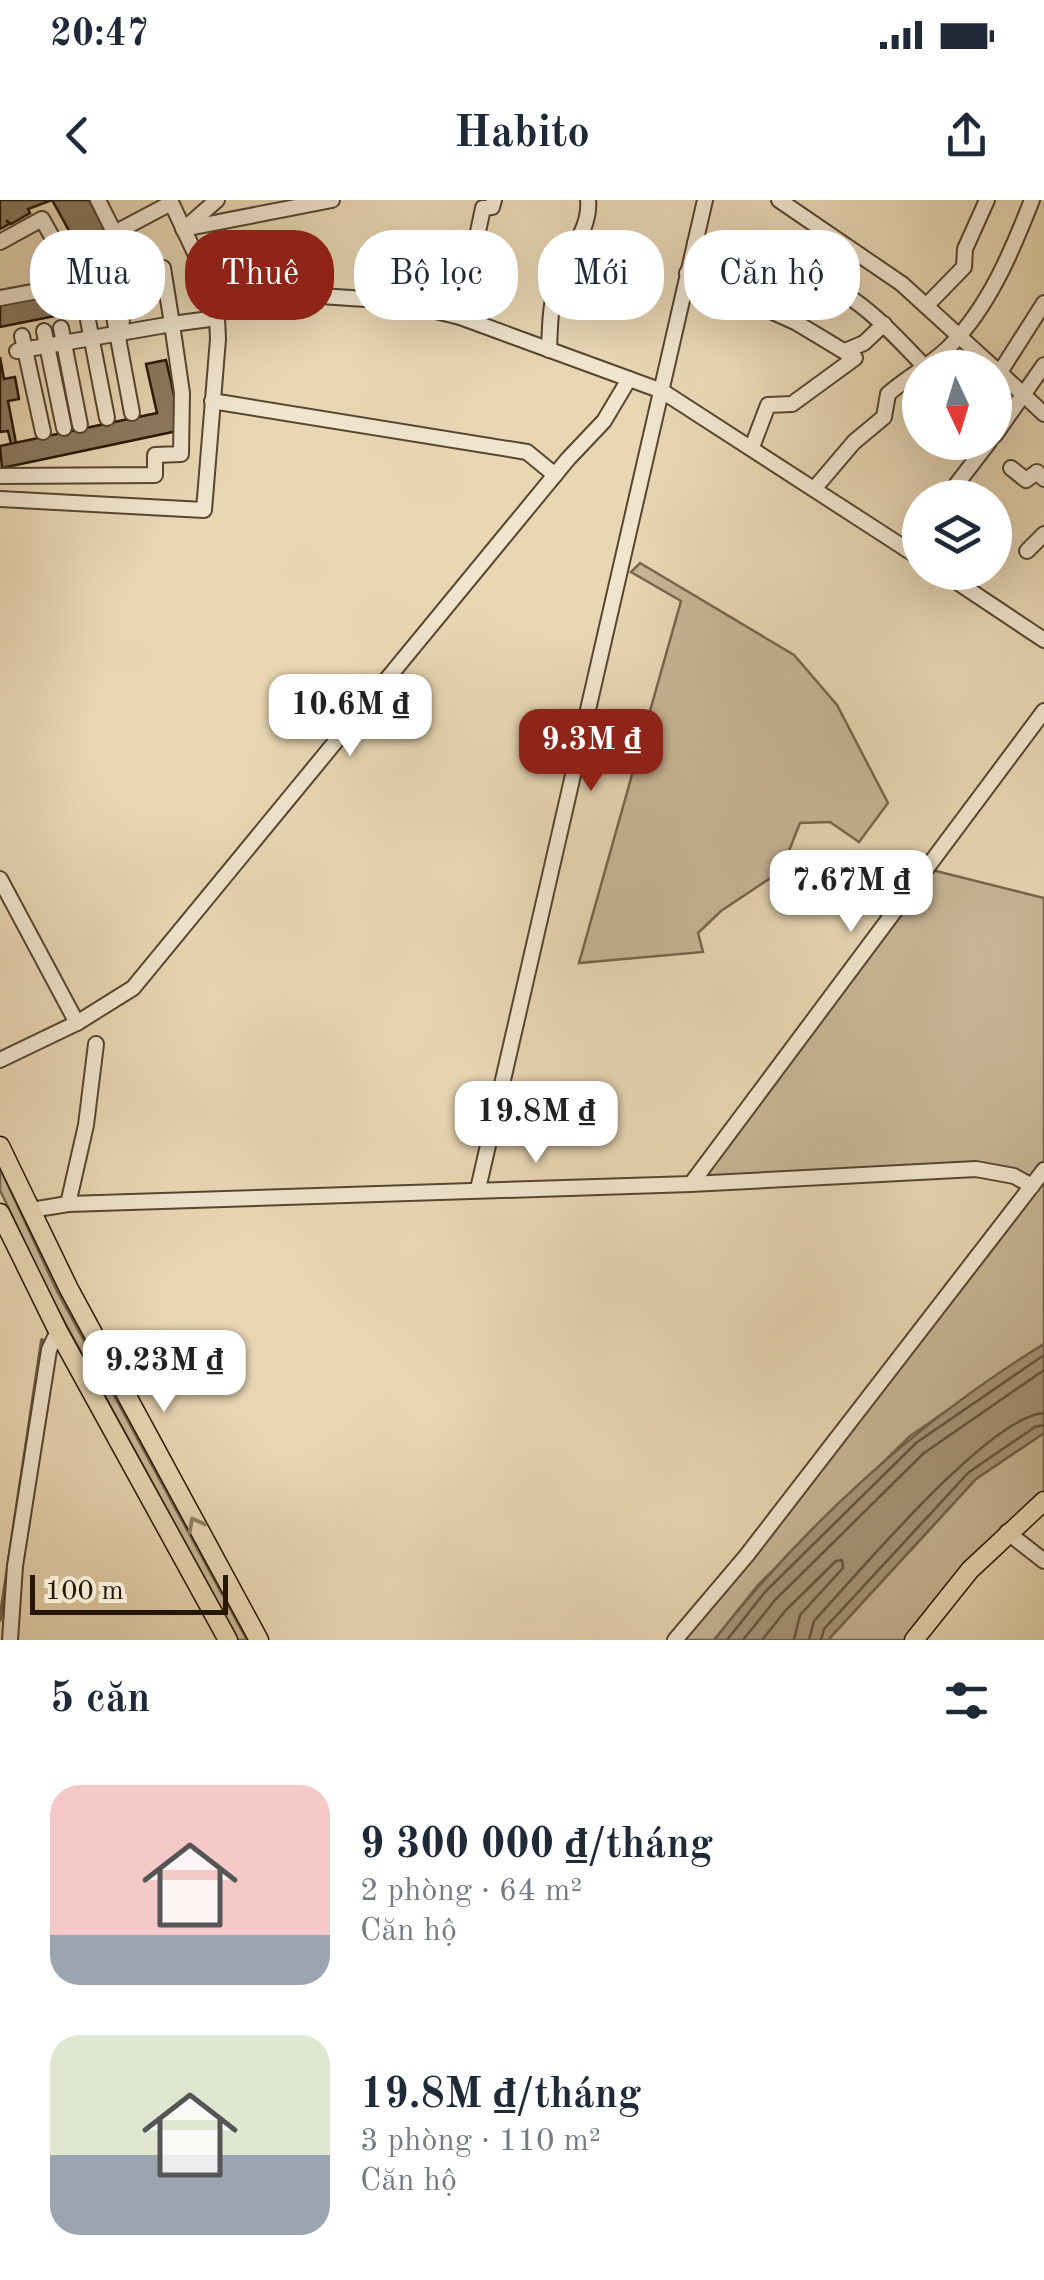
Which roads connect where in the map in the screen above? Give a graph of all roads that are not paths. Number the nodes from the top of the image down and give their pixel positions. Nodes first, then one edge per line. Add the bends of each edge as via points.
1 (98, 200) edge
2 (218, 200) edge
3 (332, 200) edge
4 (494, 200) edge
5 (588, 200) edge
6 (705, 200) edge
7 (779, 200) edge
8 (987, 200) edge
9 (1032, 200) edge
10 (170, 202) edge
11 (183, 229) junction
12 (48, 230) edge
13 (113, 230) edge
14 (118, 230) edge
15 (479, 230) edge
16 (697, 230) edge
17 (185, 233) edge
18 (0, 242) edge
19 (165, 285) edge
20 (684, 287) edge
21 (30, 292) edge
22 (0, 298) edge
23 (860, 302) edge
24 (1044, 304) edge
25 (926, 306) junction
26 (88, 320) dead end
27 (116, 320) edge
28 (119, 320) edge
29 (202, 320) edge
30 (217, 320) edge
31 (468, 320) edge
32 (790, 320) edge
33 (172, 324) junction
34 (884, 324) junction
35 (120, 333) junction
36 (62, 335) junction
37 (958, 335) junction
38 (45, 338) junction
39 (92, 338) junction
40 (549, 350) junction
41 (908, 350) edge
42 (946, 350) edge
43 (975, 350) edge
44 (1010, 350) edge
45 (845, 351) junction
46 (1044, 365) edge
47 (629, 379) junction
48 (902, 382) edge
49 (1012, 383) edge
50 (662, 390) junction
51 (1026, 396) junction
52 (212, 402) junction
53 (132, 413) dead end
54 (1012, 414) edge
55 (1044, 414) edge
56 (107, 418) dead end
57 (80, 424) dead end
58 (64, 428) dead end
59 (42, 432) dead end
60 (752, 447) junction
61 (1011, 468) dead end
62 (0, 476) edge
63 (555, 476) junction
64 (1044, 479) edge
65 (814, 488) junction
66 (0, 499) edge
67 (1044, 534) edge
68 (902, 546) edge
69 (1027, 551) dead end
70 (973, 590) edge
71 (1044, 640) edge
72 (1044, 712) edge
73 (0, 879) edge
74 (78, 1023) junction
75 (96, 1044) dead end
76 (0, 1060) edge
77 (0, 1146) edge
78 (1044, 1170) edge
79 (692, 1184) junction
80 (1032, 1186) junction
81 (478, 1189) junction
82 (68, 1204) junction
83 (30, 1210) junction
84 (0, 1213) edge
85 (58, 1331) junction
86 (1044, 1501) edge
87 (1008, 1532) junction
88 (1044, 1561) edge
89 (10, 1640) edge
90 (228, 1640) edge
91 (259, 1640) edge
92 (675, 1640) edge
93 (914, 1640) edge

1 - 13 street
2 - 11 street
3 - 11 street
4 - 15 street via 484,208
5 - 40 street via 587,224 557,281
6 - 16 street
7 - 25 street
8 - 25 street via 964,267
9 - 37 street via 1004,271
10 - 11 street
10 - 14 street
11 - 17 street
12 - 18 street via 42,219
19 - 33 street
20 - 50 street
21 - 22 street
23 - 34 street
24 - 44 street
25 - 37 street
26 - 39 street
27 - 35 street
28 - 35 street
29 - 33 street
30 - 52 street
31 - 40 street
32 - 45 street
33 - 35 street
33 - 62 street via 182,392 181,454 155,455 155,474
34 - 41 street
34 - 45 street
35 - 39 street
35 - 53 street
36 - 38 street
36 - 39 street
36 - 57 street
37 - 42 street
37 - 43 street
38 - 58 street
38 - 59 street via 21,345
39 - 56 street
40 - 47 street
45 - 60 street via 856,358 792,404 768,405
46 - 51 street
47 - 50 street
47 - 63 street via 604,422
48 - 65 street via 888,394 884,416
49 - 51 street
50 - 60 street
50 - 81 street
51 - 54 street
51 - 55 street
52 - 63 street via 527,452
52 - 66 street via 204,510
60 - 65 street
61 - 64 street via 1026,480 1037,472
63 - 74 street via 133,988
65 - 68 street
67 - 69 street
70 - 71 street
72 - 79 street
73 - 74 street
74 - 76 street
75 - 82 street
77 - 83 main road
78 - 80 street
79 - 80 street via 987,1170
79 - 81 street
80 - 92 street
81 - 82 street
82 - 83 street
91 -> 83 main road
84 - 85 main road
85 - 89 street via 49,1350 27,1487
85 - 90 main road
86 - 87 main road
87 - 88 street
87 - 93 main road

